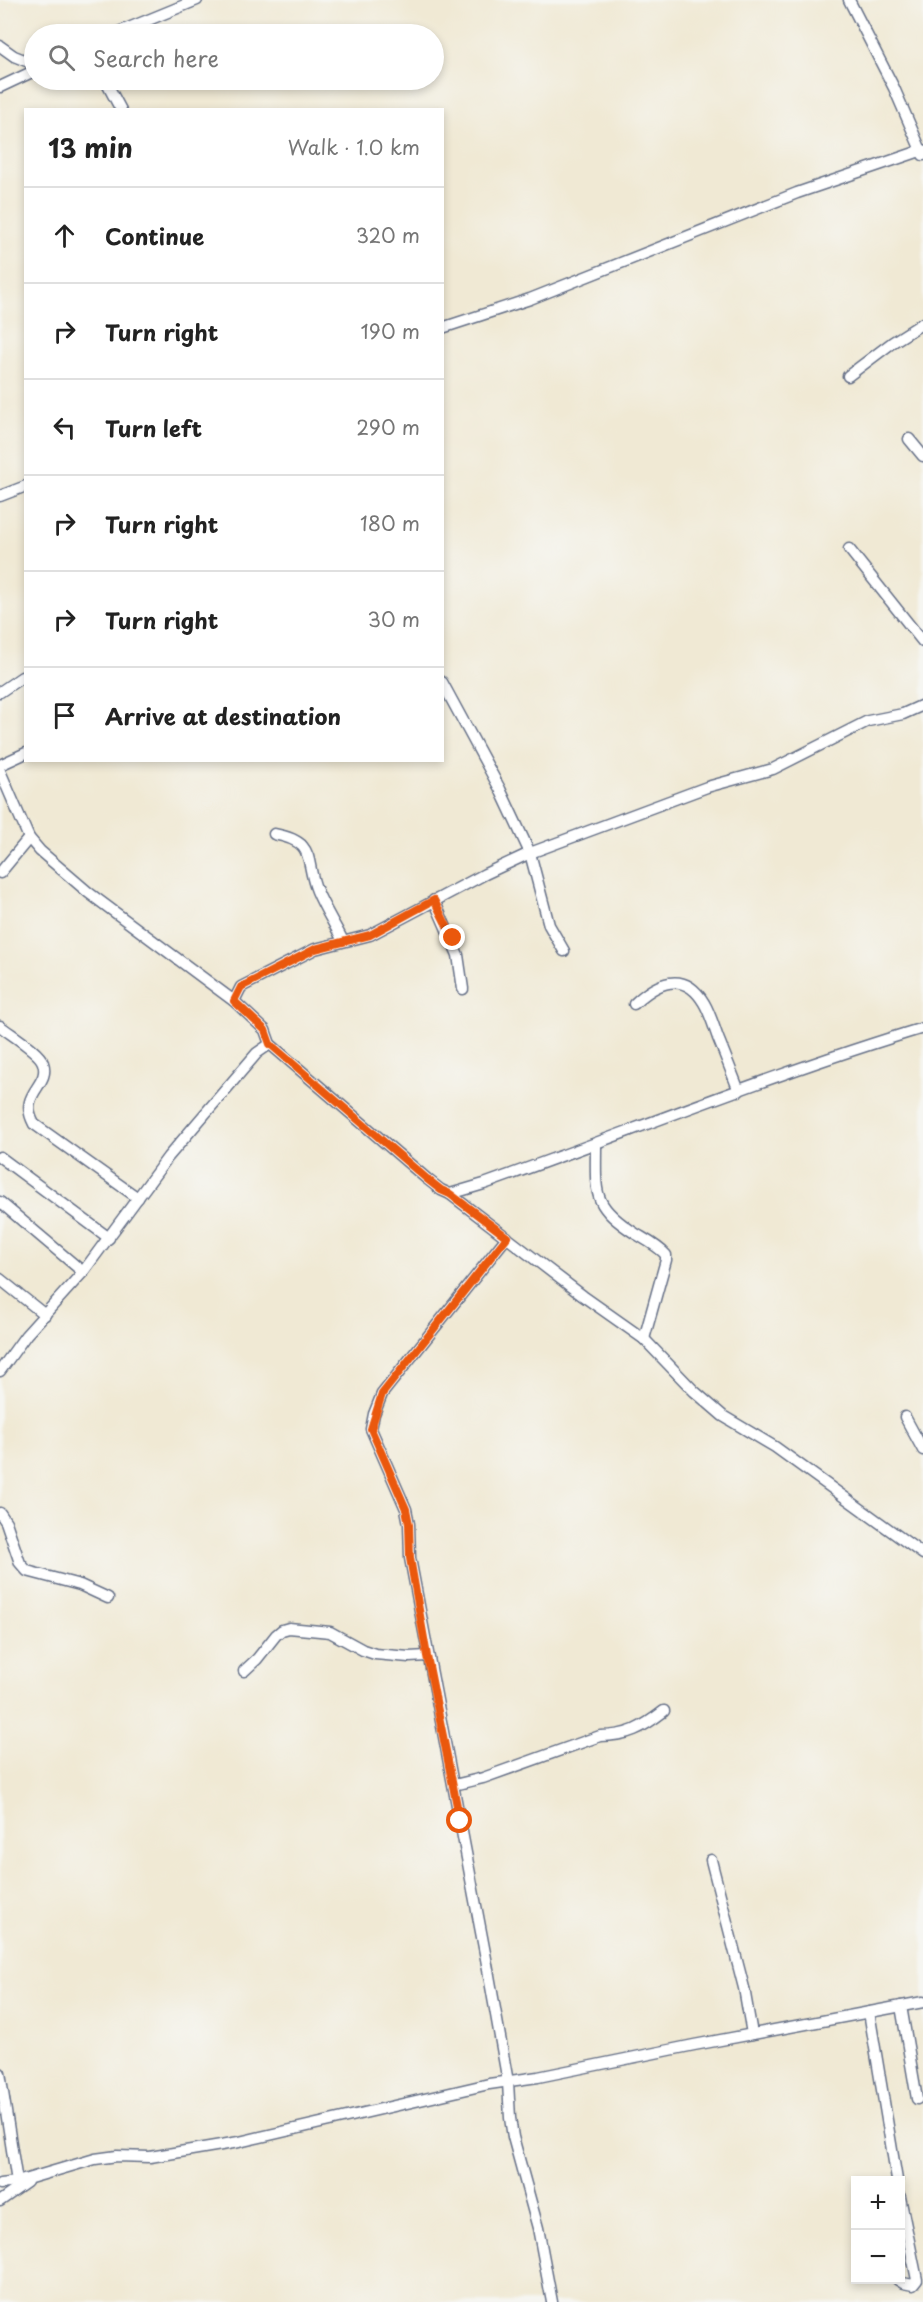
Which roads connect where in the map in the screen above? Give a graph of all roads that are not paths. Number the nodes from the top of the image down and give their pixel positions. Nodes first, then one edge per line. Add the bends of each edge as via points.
1 (197, 0) edge
2 (849, 0) edge
3 (138, 24) edge
4 (0, 46) edge
5 (24, 60) edge
6 (24, 76) edge
7 (0, 87) edge
8 (110, 90) edge
9 (120, 108) edge
10 (922, 152) edge
11 (923, 322) edge
12 (444, 327) edge
13 (848, 376) dead end
14 (909, 439) dead end
15 (923, 456) edge
16 (24, 487) edge
17 (0, 496) edge
18 (849, 549) dead end
19 (923, 642) edge
20 (22, 677) dead end
21 (444, 686) edge
22 (0, 692) edge
23 (923, 705) edge
24 (24, 754) edge
25 (0, 765) edge
26 (0, 771) edge
27 (274, 834) dead end
28 (29, 838) junction
29 (530, 853) junction
30 (0, 873) edge
31 (434, 900) junction
32 (343, 941) junction
33 (564, 951) dead end
34 (463, 989) dead end
35 (234, 1001) junction
36 (634, 1004) dead end
37 (0, 1026) edge
38 (923, 1028) edge
39 (270, 1044) junction
40 (739, 1090) junction
41 (596, 1144) junction
42 (0, 1157) edge
43 (450, 1194) junction
44 (138, 1198) junction
45 (0, 1202) edge
46 (507, 1237) junction
47 (109, 1238) junction
48 (83, 1272) junction
49 (0, 1279) edge
50 (45, 1315) junction
51 (644, 1339) junction
52 (1, 1368) edge
53 (904, 1417) dead end
54 (923, 1450) edge
55 (0, 1513) edge
56 (923, 1554) edge
57 (108, 1598) dead end
58 (427, 1656) junction
59 (244, 1671) dead end
60 (664, 1711) dead end
61 (454, 1785) junction
62 (711, 1860) dead end
63 (923, 2002) edge
64 (901, 2006) junction
65 (869, 2012) junction
66 (752, 2034) junction
67 (0, 2073) edge
68 (508, 2082) junction
69 (917, 2099) dead end
70 (35, 2176) junction
71 (896, 2176) edge
72 (17, 2182) junction
73 (0, 2184) edge
74 (0, 2201) edge
75 (905, 2250) edge
76 (905, 2283) edge
77 (552, 2302) edge

1 - 3 street
2 - 10 street
4 - 5 street
6 - 7 street
8 - 9 street
10 - 12 street via 797,193 530,299
11 - 13 street
14 - 15 street
16 - 17 street
18 - 19 street
20 - 22 street
21 - 29 street
23 - 29 street via 903,714 868,721 772,770 706,788
24 - 25 street
26 - 28 street
27 - 32 street via 296,839 304,848 316,890
28 - 30 street
28 - 35 street via 89,893
29 - 31 street
29 - 33 street via 549,925
31 - 32 street via 370,935
31 - 34 street via 458,955
32 - 35 street via 315,949 241,987
35 - 39 street via 265,1030
36 - 40 street via 663,982 679,983 693,990 704,1003
37 - 44 street via 44,1064 43,1076 29,1100 34,1124
38 - 40 street
39 - 43 street via 427,1179
39 - 44 street via 257,1053
40 - 41 street
41 - 43 street
41 - 51 street via 596,1191 604,1210 666,1255
42 - 47 street
43 - 46 street
44 - 47 street
45 - 48 street
46 - 51 street
46 - 58 street via 382,1394 371,1429 406,1509
47 - 48 street
48 - 50 street
49 - 50 street
50 - 52 street
51 - 56 street via 723,1416 775,1447
53 - 54 street
55 - 57 street via 20,1563 27,1570 80,1585
58 - 59 street via 375,1653 330,1632 289,1628 276,1635
58 - 61 street
60 - 61 street via 619,1736 600,1736
61 - 68 street
62 - 66 street
63 - 64 street
64 - 65 street
64 - 69 street
65 - 66 street
65 - 71 street
66 - 68 street
67 - 72 street
68 - 70 street via 382,2107 239,2142 150,2157 117,2156
68 - 77 street via 513,2137 538,2228
70 - 72 street
70 - 74 street
72 - 73 street
75 - 76 street via 916,2283

